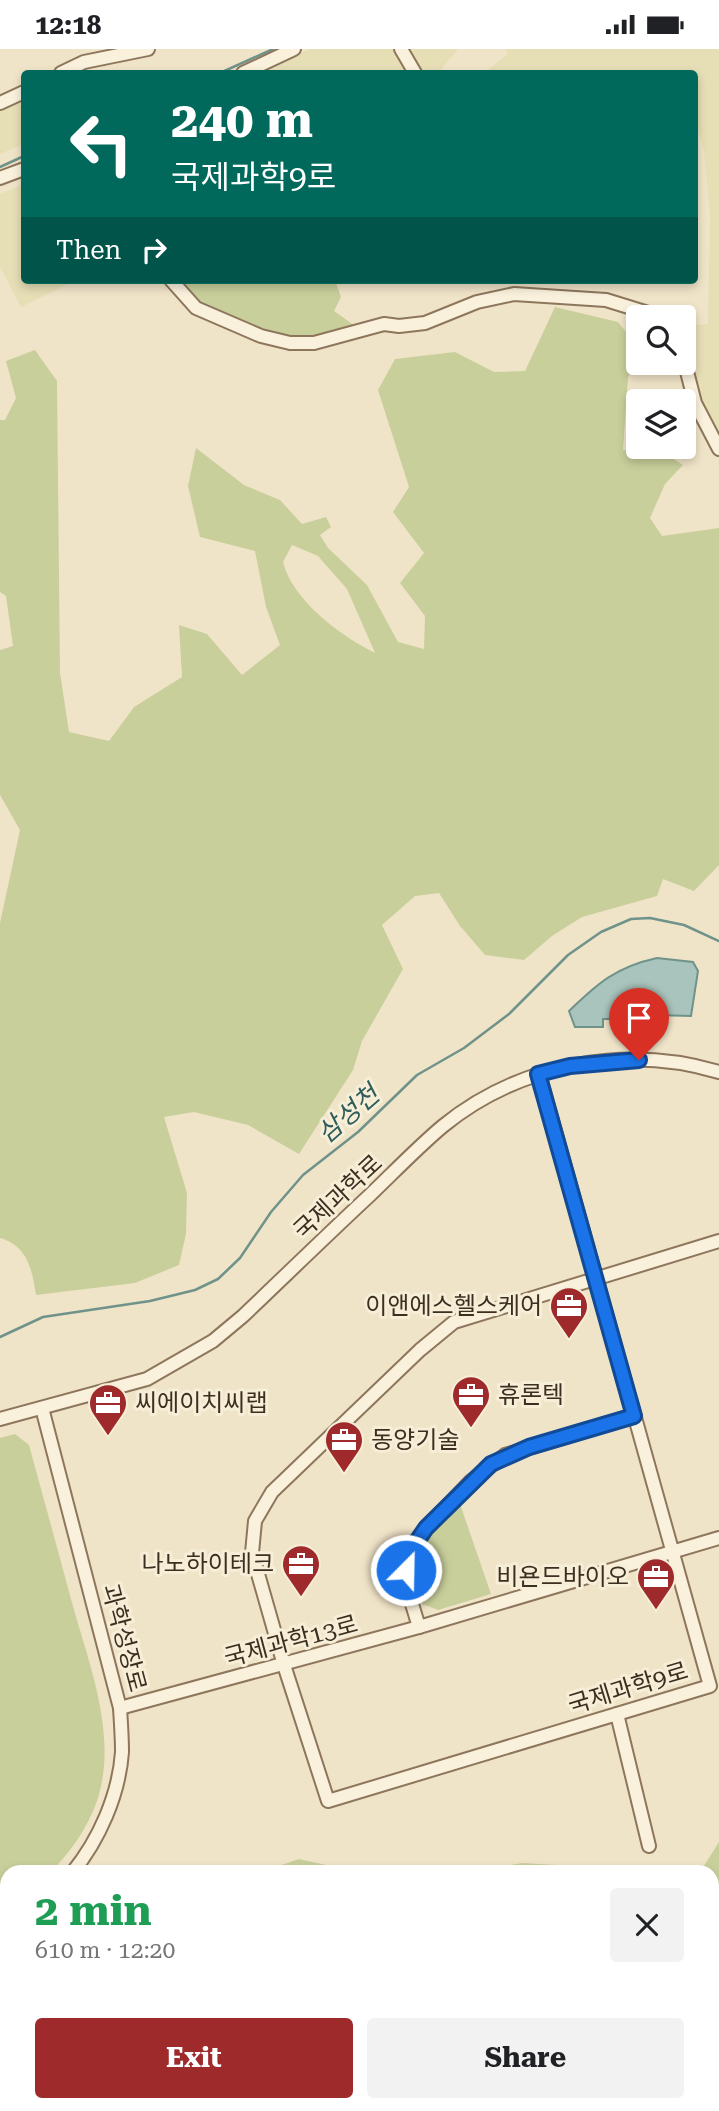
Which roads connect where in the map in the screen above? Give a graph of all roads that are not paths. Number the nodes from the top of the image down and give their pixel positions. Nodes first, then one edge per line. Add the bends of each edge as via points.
1 (148, 49) edge
2 (294, 49) edge
3 (401, 49) edge
4 (67, 70) edge
5 (249, 70) edge
6 (413, 70) edge
7 (21, 93) edge
8 (0, 103) edge
9 (21, 170) edge
10 (0, 178) edge
11 (174, 284) edge
12 (626, 306) edge
13 (688, 375) edge
14 (719, 449) edge
15 (719, 1072) edge
16 (538, 1074) junction
17 (719, 1241) edge
18 (596, 1279) junction
19 (42, 1408) junction
20 (634, 1416) junction
21 (0, 1419) edge
22 (719, 1538) edge
23 (673, 1552) junction
24 (419, 1627) junction
25 (284, 1665) junction
26 (120, 1708) junction
27 (617, 1714) junction
28 (649, 1846) dead end
29 (77, 1865) edge

1 - 4 street via 84,62
2 - 5 street
3 - 6 street
7 - 8 street
9 - 10 street
11 - 12 street via 197,308 261,336 290,343 314,343 384,324 425,323 477,302 514,294 606,300
13 - 14 street via 695,403
15 - 16 street, 국제과학로 via 661,1060 617,1060
16 - 18 street, 국제과학9로
16 - 19 street, 국제과학로 via 504,1087 443,1126 213,1341 147,1379
17 - 18 street
18 - 20 street, 국제과학9로
18 - 25 street via 454,1322 272,1492 255,1521 252,1553
19 - 21 street, 국제과학로
19 - 26 street, 과학성장로
20 - 23 street, 국제과학9로
20 - 24 street via 505,1455 471,1481 411,1550 406,1570 408,1591
22 - 23 street, 국제과학13로
23 - 24 street, 국제과학13로
23 - 27 street, 국제과학9로 via 710,1686
24 - 25 street, 국제과학13로
25 - 26 street, 국제과학13로
25 - 27 street, 국제과학9로 via 328,1801
26 - 29 street, 과학성장로 via 122,1753 114,1793 100,1828
27 - 28 street

